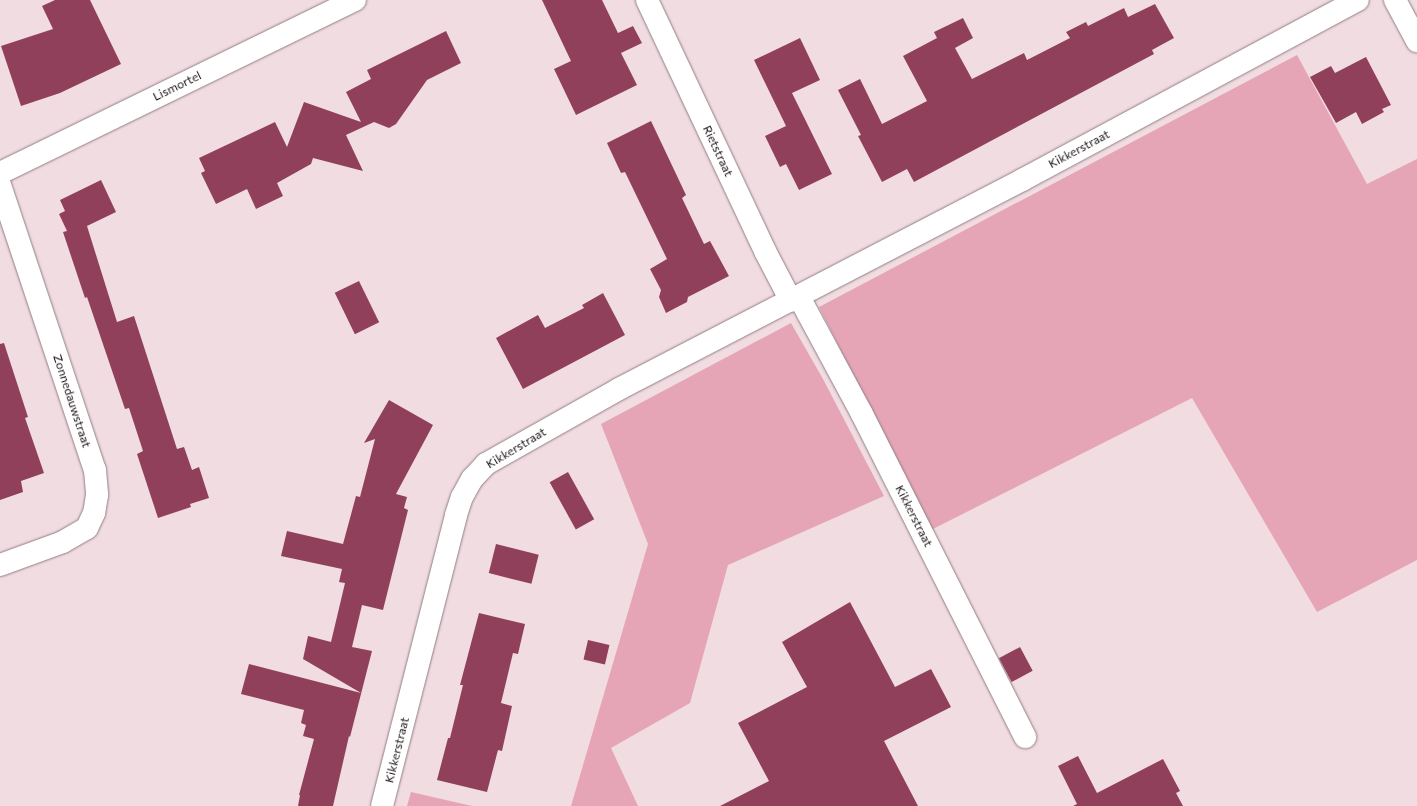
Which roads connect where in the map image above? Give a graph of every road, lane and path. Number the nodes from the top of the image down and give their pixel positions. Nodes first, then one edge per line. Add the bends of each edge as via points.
1 (355, 0) edge
2 (647, 0) edge
3 (1358, 0) edge
4 (1395, 0) edge
5 (1417, 41) edge
6 (0, 173) edge
7 (0, 185) edge
8 (795, 299) junction
9 (0, 565) edge
10 (1025, 737) dead end
11 (382, 806) edge

1 - 6 street, Lismortel
2 - 8 street, Rietstraat via 765,251
3 - 8 street, Kikkerstraat
4 - 5 street
7 - 9 street, Zonnedauwstraat via 95,470 97,495 94,513 87,528 63,542
8 - 10 street, Kikkerstraat via 862,414
8 - 11 street, Kikkerstraat via 619,389 486,464 472,479 456,515

